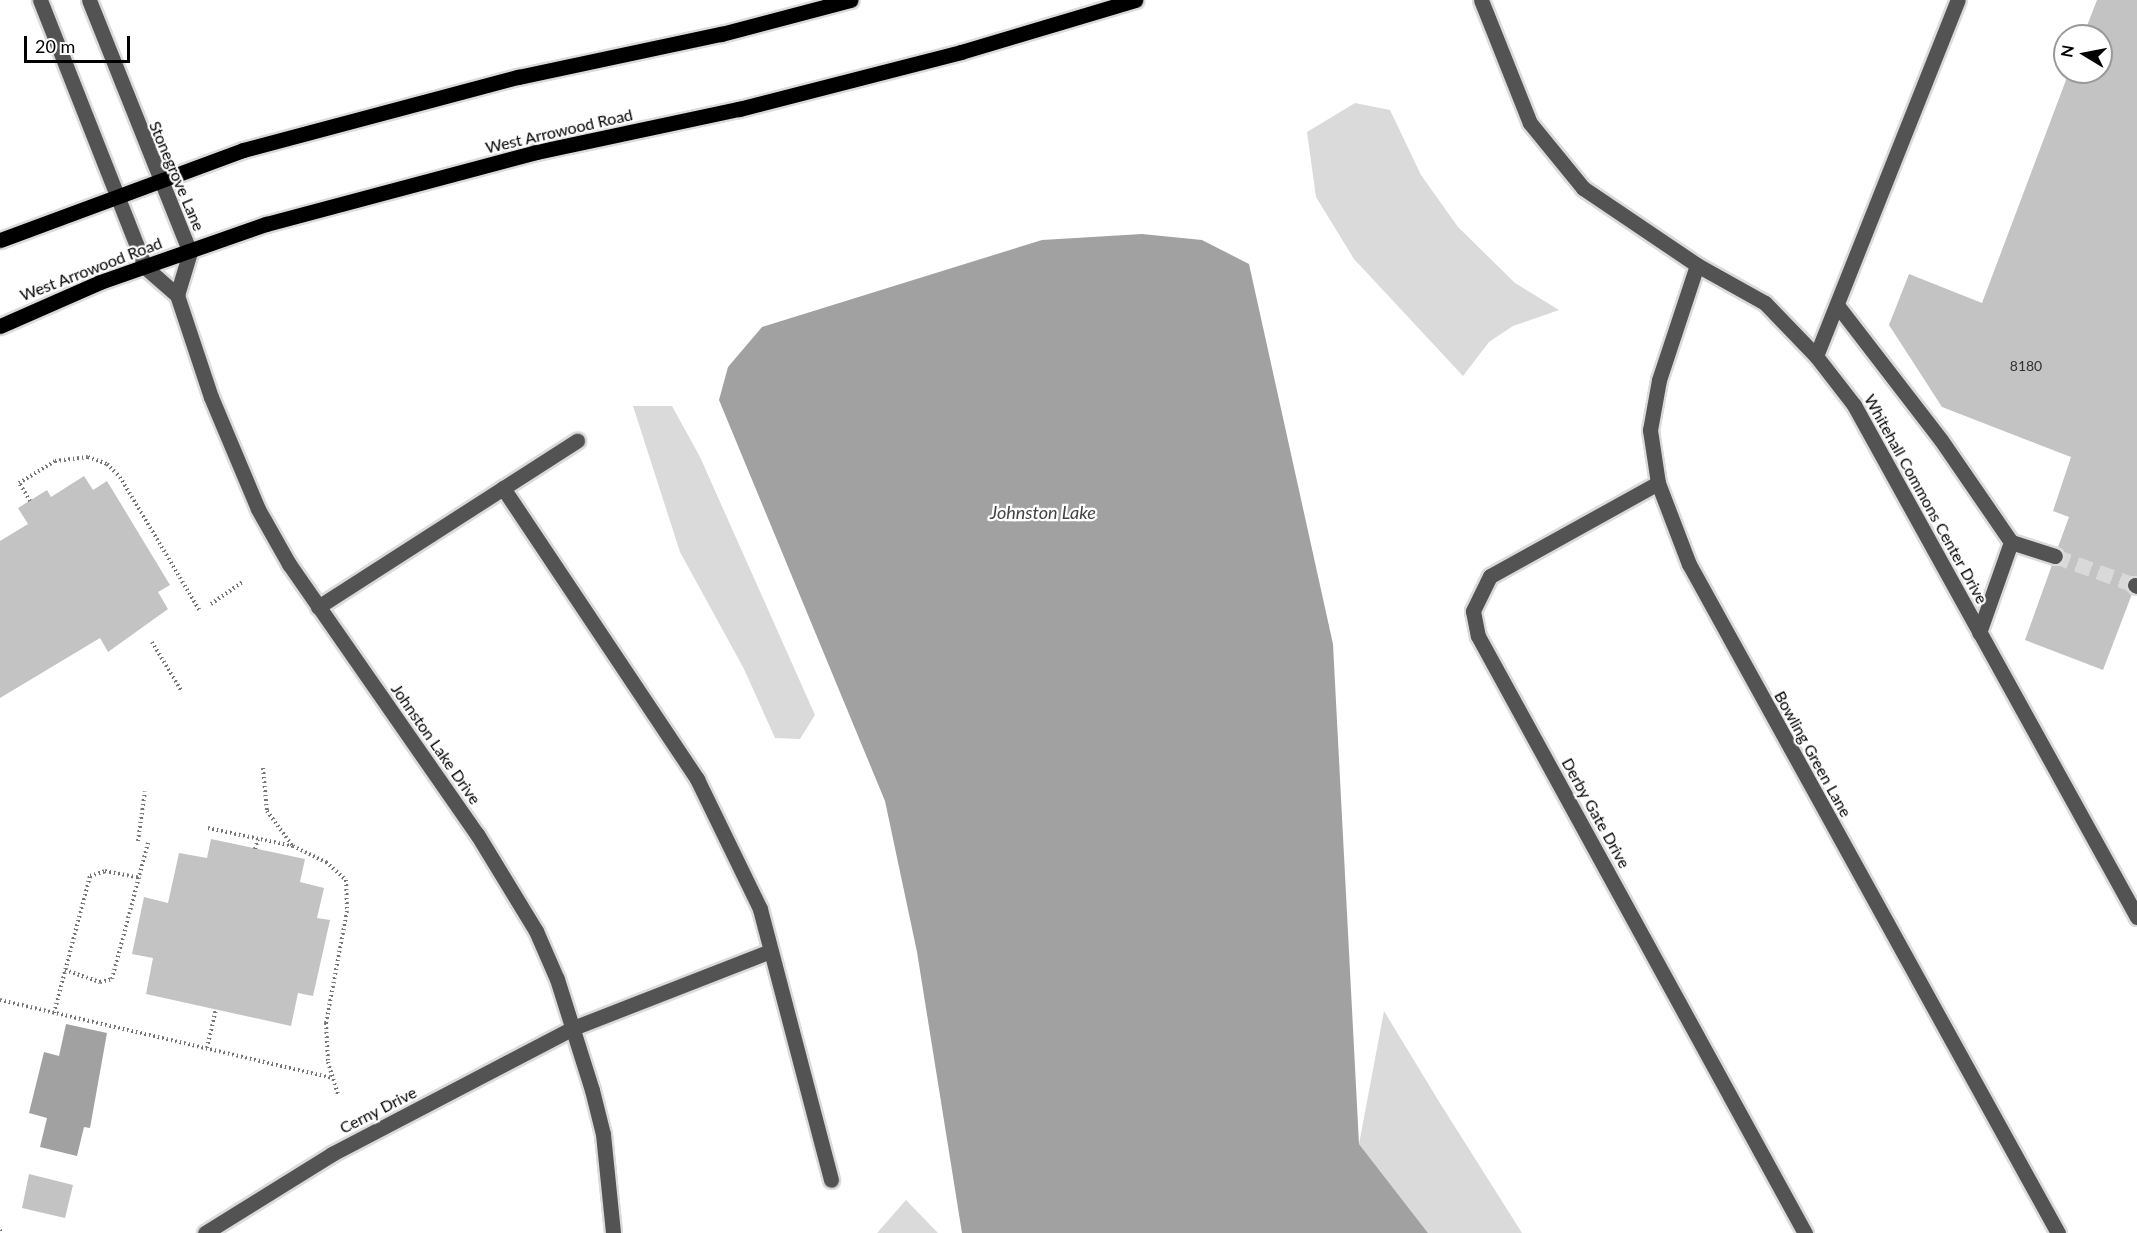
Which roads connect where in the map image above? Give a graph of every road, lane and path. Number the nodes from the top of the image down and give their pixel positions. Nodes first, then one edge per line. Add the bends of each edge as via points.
1 (40, 0) edge
2 (89, 0) edge
3 (851, 0) edge
4 (1135, 0) edge
5 (1481, 0) edge
6 (1958, 0) edge
7 (161, 177) junction
8 (120, 194) junction
9 (0, 240) edge
10 (190, 252) junction
11 (1697, 265) junction
12 (145, 267) junction
13 (177, 295) junction
14 (1837, 305) junction
15 (0, 326) edge
16 (1816, 356) junction
17 (577, 441) dead end
18 (1658, 483) junction
19 (503, 488) junction
20 (30, 501) dead end
21 (2011, 542) junction
22 (2055, 556) tunnel mouth
23 (243, 582) dead end
24 (211, 604) dead end
25 (318, 607) junction
26 (200, 611) dead end
27 (1979, 633) junction
28 (152, 642) dead end
29 (182, 692) dead end
30 (263, 768) dead end
31 (145, 791) dead end
32 (208, 828) dead end
33 (258, 839) junction
34 (138, 841) dead end
35 (148, 843) dead end
36 (293, 846) junction
37 (255, 849) dead end
38 (140, 878) junction
39 (2137, 917) edge
40 (771, 951) junction
41 (65, 970) junction
42 (0, 1000) edge
43 (216, 1009) dead end
44 (54, 1012) junction
45 (573, 1028) junction
46 (207, 1048) junction
47 (333, 1078) junction
48 (338, 1095) dead end
49 (831, 1180) dead end
50 (2056, 1232) edge
51 (204, 1233) edge
52 (613, 1233) edge
53 (1805, 1233) edge

1 - 8 street
2 - 7 street, Stonegrove Lane via 130,111
3 - 7 main road via 721,34 518,77 243,150
4 - 10 main road, West Arrowood Road via 961,52 738,109 536,152 266,224
5 - 11 street, Whitehall Commons Center Drive via 1530,123 1583,188
6 - 14 street
7 - 8 main road
7 - 10 street, Stonegrove Lane
8 - 9 main road
8 - 12 street
10 - 12 main road, West Arrowood Road
10 - 13 street, Stonegrove Lane
11 - 16 street, Whitehall Commons Center Drive via 1765,303
11 - 18 street, Bowling Green Lane via 1659,380 1650,430
12 - 13 street
12 - 15 main road, West Arrowood Road
13 - 25 street, Johnston Lake Drive via 211,397 258,509
14 - 16 street
14 - 21 street via 1941,440
16 - 27 street, Whitehall Commons Center Drive via 1854,405
17 - 19 street
18 - 50 street, Bowling Green Lane via 1689,564
18 - 53 street, Derby Gate Drive via 1490,576 1473,611 1478,636
19 - 25 street
19 - 40 street via 697,779 760,909
20 - 26 path via 19,483 55,461 88,456 107,464 120,477
21 - 22 street
21 - 27 street
23 - 24 path
25 - 45 street, Johnston Lake Drive via 512,886 536,931
27 - 39 street, Whitehall Commons Center Drive
28 - 29 path
30 - 36 path via 267,811
31 - 34 path
32 - 33 path
33 - 36 path
33 - 37 path
35 - 38 path
36 - 47 path via 326,862 346,880 347,911 326,1023
38 - 41 path via 105,871 90,876
38 - 41 path via 112,979 100,982
40 - 45 street, Cerny Drive
40 - 49 street
41 - 44 path
42 - 44 path
43 - 46 path
44 - 46 path
45 - 51 street, Cerny Drive via 332,1154
45 - 52 street, Johnston Lake Drive via 603,1134
46 - 47 path
47 - 48 path

